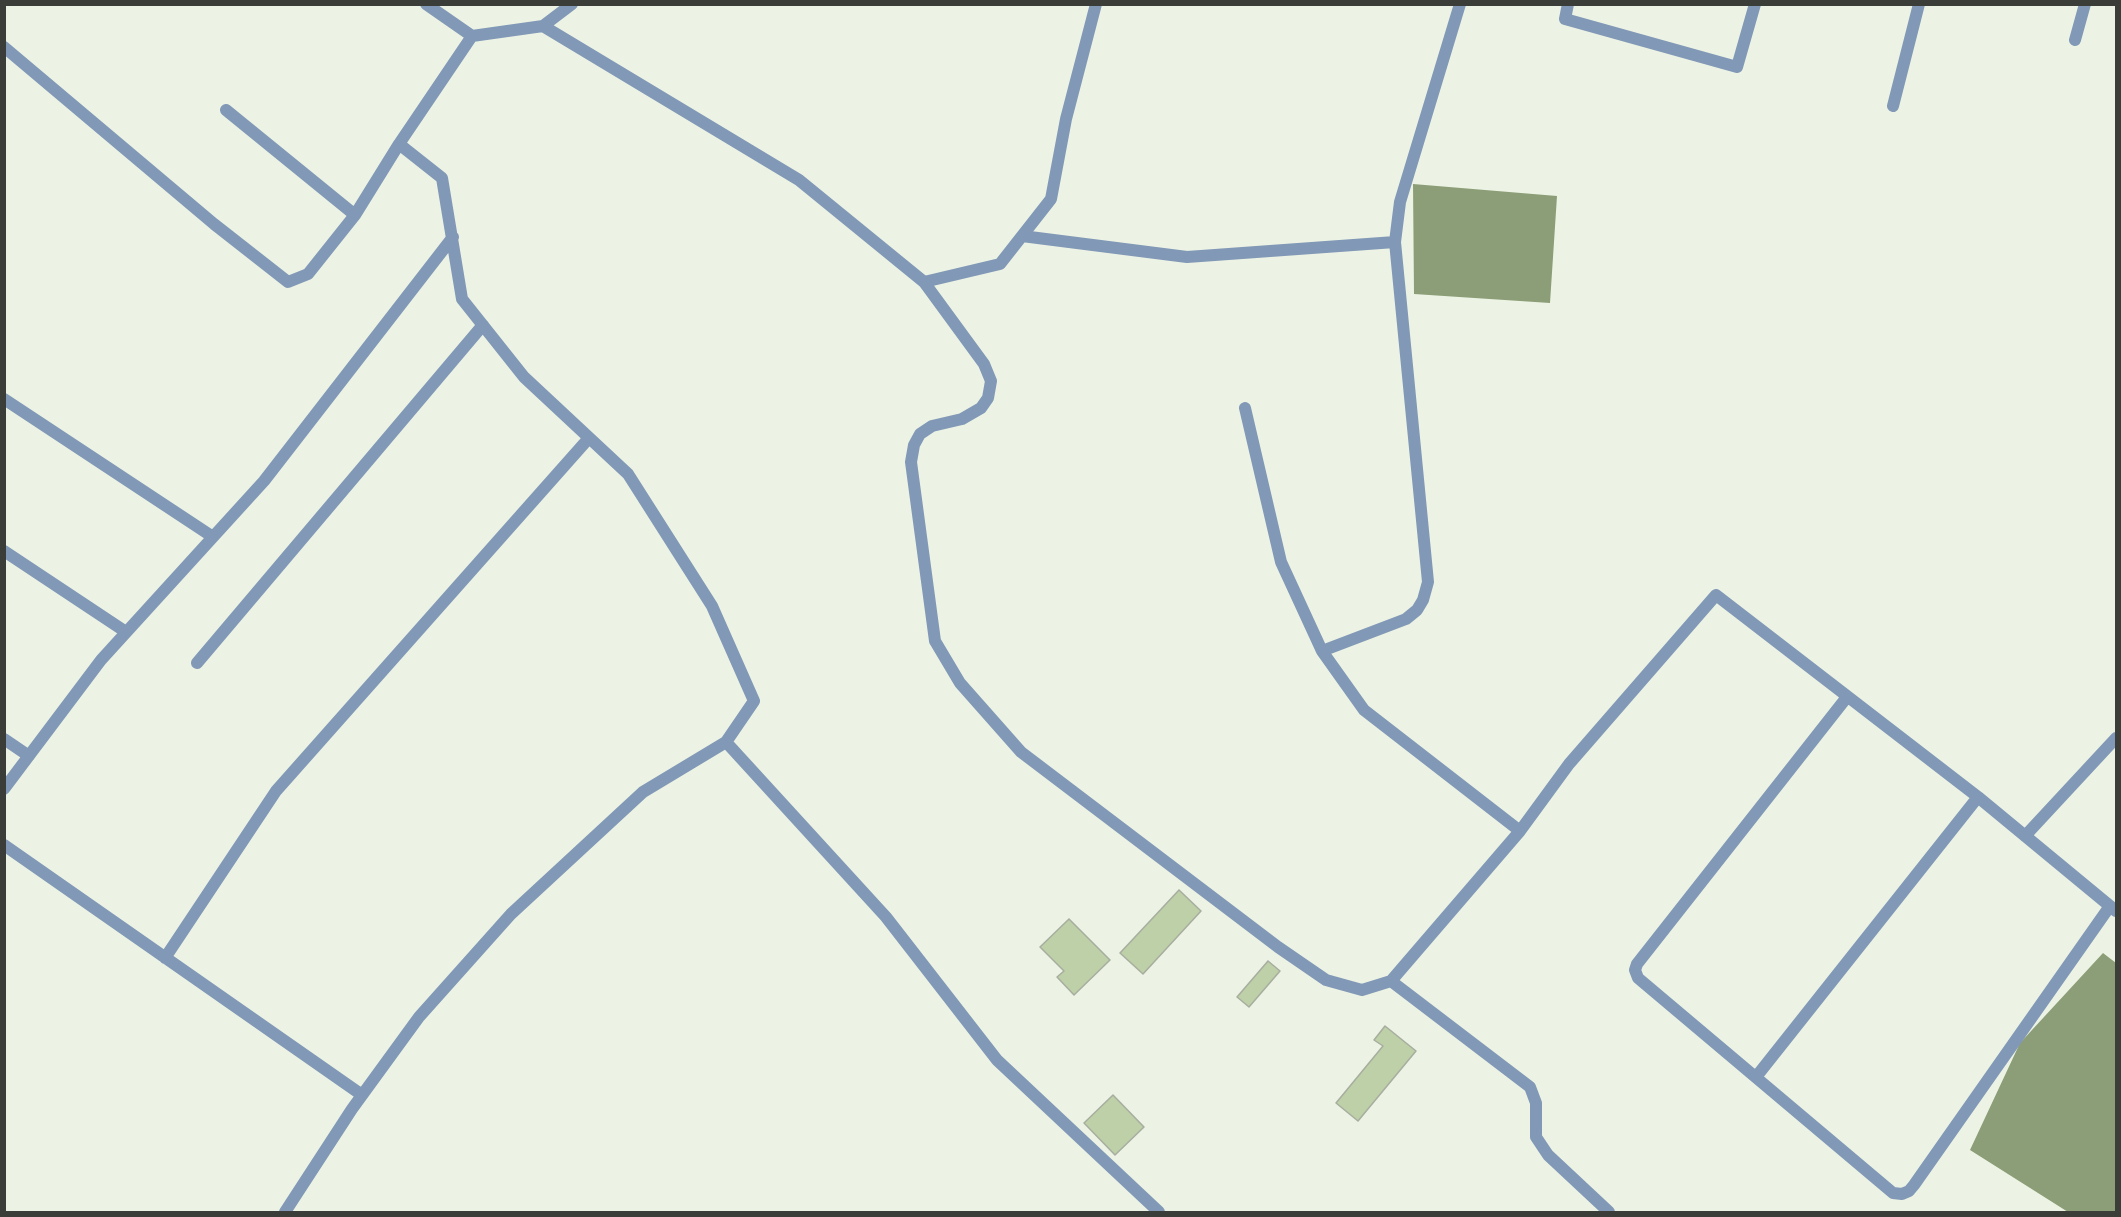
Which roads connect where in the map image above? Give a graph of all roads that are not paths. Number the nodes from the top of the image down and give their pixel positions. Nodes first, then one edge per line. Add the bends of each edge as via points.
1 (426, 4) edge
2 (572, 4) edge
3 (1095, 4) edge
4 (1460, 4) edge
5 (1568, 4) edge
6 (1755, 4) edge
7 (1919, 4) edge
8 (2085, 4) edge
9 (543, 26) junction
10 (472, 36) junction
11 (2075, 40) dead end
12 (4, 48) edge
13 (1893, 106) dead end
14 (226, 110) dead end
15 (399, 144) junction
16 (355, 215) junction
17 (1022, 236) junction
18 (453, 237) junction
19 (1395, 242) junction
20 (924, 282) junction
21 (483, 325) junction
22 (4, 399) edge
23 (1245, 408) dead end
24 (589, 438) junction
25 (213, 537) junction
26 (4, 551) edge
27 (126, 632) junction
28 (1322, 651) junction
29 (197, 663) dead end
30 (1847, 697) junction
31 (2116, 738) edge
32 (4, 739) edge
33 (726, 742) junction
34 (29, 756) junction
35 (4, 789) edge
36 (1978, 797) junction
37 (1520, 831) junction
38 (2025, 836) junction
39 (4, 845) edge
40 (2114, 909) edge
41 (165, 958) junction
42 (1391, 981) junction
43 (1756, 1077) junction
44 (362, 1095) junction
45 (285, 1212) edge
46 (1160, 1212) edge
47 (1609, 1212) edge

1 - 10 street
2 - 9 street
3 - 17 street via 1051,199
4 - 19 street via 1400,202
5 - 6 street via 1565,19 1737,67
7 - 13 street
8 - 11 street
9 - 10 street
9 - 20 street via 799,180
10 - 15 street
12 - 16 street via 288,282 308,274
14 - 16 street
15 - 16 street
15 - 18 street via 442,178
17 - 19 street via 1187,257
17 - 20 street via 1000,264
18 - 21 street via 462,299
18 - 25 street via 264,481
19 - 28 street via 1428,582 1423,600 1406,619
20 - 42 street via 984,364 991,381 988,398 981,408 920,434 911,462 935,641 960,683 1021,752 1278,947 1326,980 1362,990
21 - 24 street via 524,377
21 - 29 street
22 - 25 street
23 - 28 street via 1281,562
24 - 33 street via 628,474 712,606 754,701
24 - 41 street via 276,791
25 - 27 street
26 - 27 street
27 - 34 street
28 - 37 street via 1364,710
30 - 36 street
30 - 37 street via 1716,595 1569,764
30 - 43 street via 1635,970 1638,978
31 - 38 street
32 - 34 street
33 - 44 street via 643,792 511,914 419,1017
33 - 46 street via 886,917 997,1060
34 - 35 street
36 - 38 street
36 - 43 street
37 - 42 street
38 - 40 street
39 - 41 street
40 - 43 street via 1909,1191 1893,1194
41 - 44 street
42 - 47 street via 1530,1087 1536,1103 1536,1137 1548,1155
44 - 45 street

